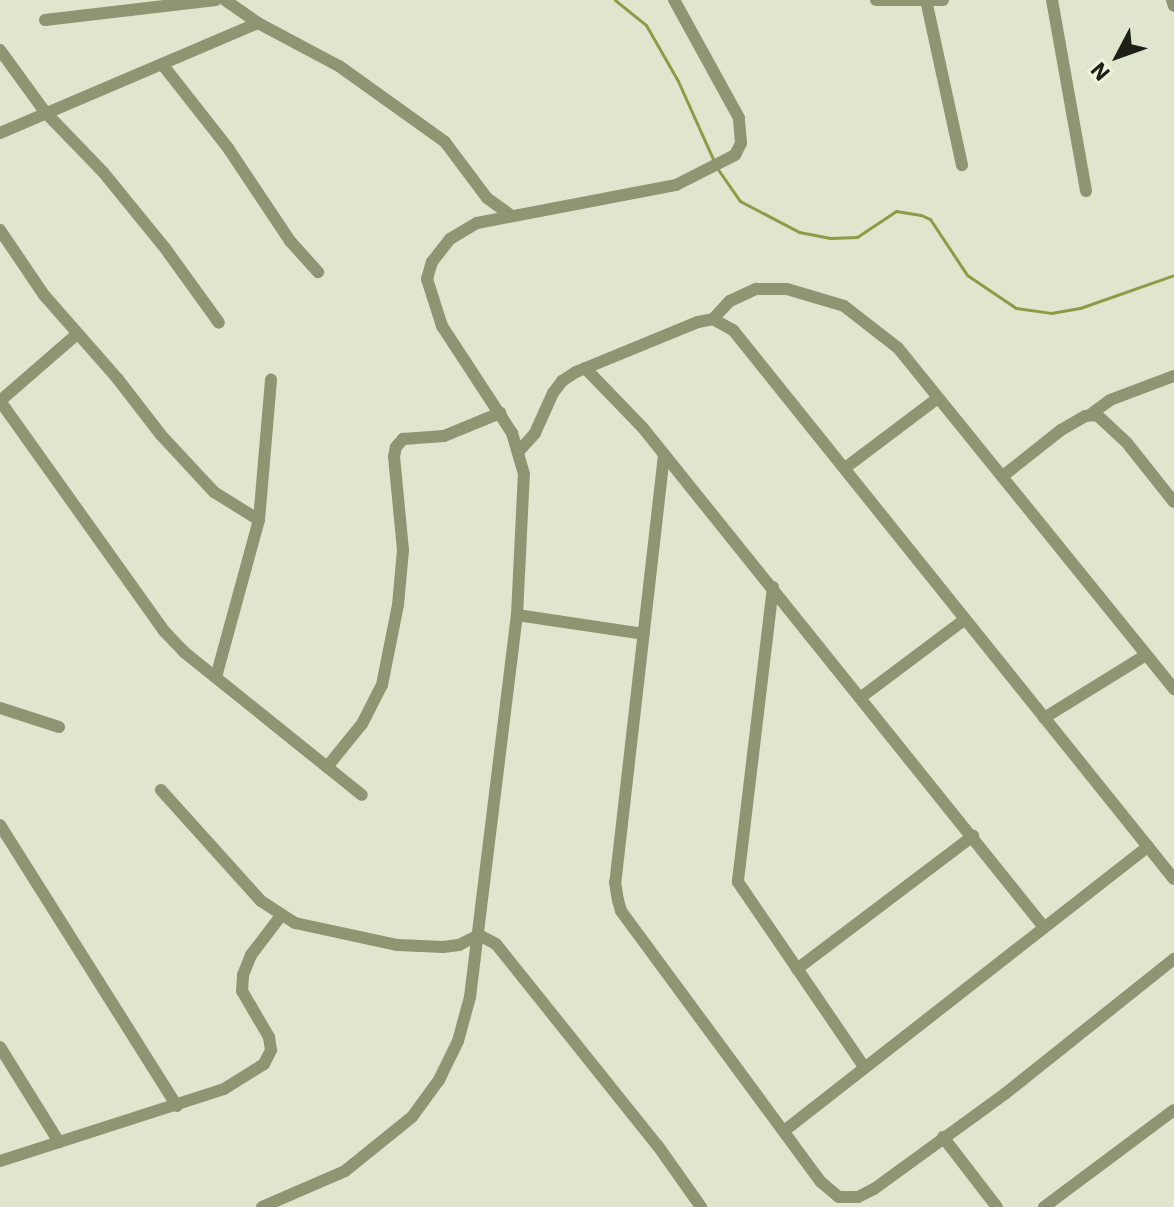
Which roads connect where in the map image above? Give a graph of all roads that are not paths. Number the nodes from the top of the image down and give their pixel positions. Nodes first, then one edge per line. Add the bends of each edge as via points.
1 (216, 0) edge
2 (225, 0) edge
3 (674, 0) edge
4 (876, 0) edge
5 (943, 0) edge
6 (1052, 0) edge
7 (1172, 0) edge
8 (926, 1) edge
9 (1174, 6) edge
10 (45, 20) dead end
11 (258, 23) junction
12 (0, 50) edge
13 (162, 64) junction
14 (45, 112) junction
15 (0, 133) edge
16 (962, 165) dead end
17 (1086, 191) dead end
18 (510, 215) junction
19 (0, 230) edge
20 (318, 272) dead end
21 (713, 319) junction
22 (219, 323) dead end
23 (76, 335) junction
24 (585, 368) junction
25 (1174, 376) edge
26 (271, 380) dead end
27 (938, 398) junction
28 (0, 401) edge
29 (500, 413) junction
30 (1091, 414) junction
31 (519, 451) junction
32 (664, 455) junction
33 (845, 468) junction
34 (1003, 476) junction
35 (1174, 502) edge
36 (259, 520) junction
37 (773, 587) junction
38 (517, 615) junction
39 (964, 620) junction
40 (644, 634) junction
41 (1146, 655) junction
42 (216, 677) junction
43 (1174, 689) edge
44 (860, 698) junction
45 (0, 708) edge
46 (1044, 718) junction
47 (59, 727) dead end
48 (327, 767) junction
49 (161, 790) dead end
50 (362, 795) dead end
51 (0, 825) edge
52 (973, 836) junction
53 (1148, 847) junction
54 (1174, 879) edge
55 (280, 917) junction
56 (1043, 926) junction
57 (479, 935) junction
58 (1174, 959) edge
59 (797, 969) junction
60 (0, 1047) edge
61 (864, 1067) junction
62 (177, 1106) junction
63 (1174, 1110) edge
64 (784, 1131) junction
65 (943, 1137) junction
66 (59, 1142) junction
67 (0, 1161) edge
68 (267, 1206) edge
69 (701, 1207) edge
70 (997, 1207) edge
71 (1044, 1207) edge

1 - 10 street
2 - 11 street
3 - 18 street via 739,118 741,143 735,155 698,177 636,195
4 - 8 street
5 - 8 street
6 - 17 street
7 - 9 street
8 - 16 street
11 - 13 street
11 - 18 street via 339,66 445,142 487,198
12 - 14 street
13 - 14 street
13 - 20 street
14 - 15 street
14 - 22 street via 103,172
18 - 29 street via 477,223 450,239 439,250 427,279 442,326
19 - 23 street
21 - 24 street
21 - 27 street via 730,301 756,289 787,289 844,306 898,348
21 - 33 street via 747,343
23 - 28 street
23 - 36 street via 214,492
24 - 31 street via 562,381 529,445
24 - 32 street
25 - 30 street via 1110,400
26 - 36 street
27 - 33 street
27 - 34 street
28 - 42 street via 164,631
29 - 31 street
29 - 48 street via 444,436 403,439 396,447 403,550 382,685 362,724
30 - 34 street via 1061,430
30 - 35 street via 1127,443
31 - 38 street via 524,498
32 - 37 street
32 - 40 street
33 - 39 street
34 - 41 street
36 - 42 street
37 - 44 street
37 - 59 street via 738,882
38 - 40 street
38 - 57 street
39 - 44 street
39 - 46 street
40 - 64 street via 615,882 621,911
41 - 43 street
41 - 46 street
42 - 48 street
44 - 52 street
45 - 47 street
46 - 53 street
48 - 50 street
49 - 55 street
51 - 62 street
52 - 56 street
52 - 59 street
53 - 54 street
53 - 56 street
55 - 57 street via 398,945 443,947
55 - 62 street via 251,955 243,975 242,991 269,1037 271,1050 264,1064 224,1089
56 - 61 street
57 - 68 street via 458,1041 412,1117 345,1171
57 - 69 street via 496,944 528,980
58 - 65 street
59 - 61 street
60 - 66 street
61 - 64 street
62 - 66 street
63 - 71 street
64 - 65 street via 821,1182 839,1197 858,1197 874,1189
65 - 70 street
66 - 67 street

